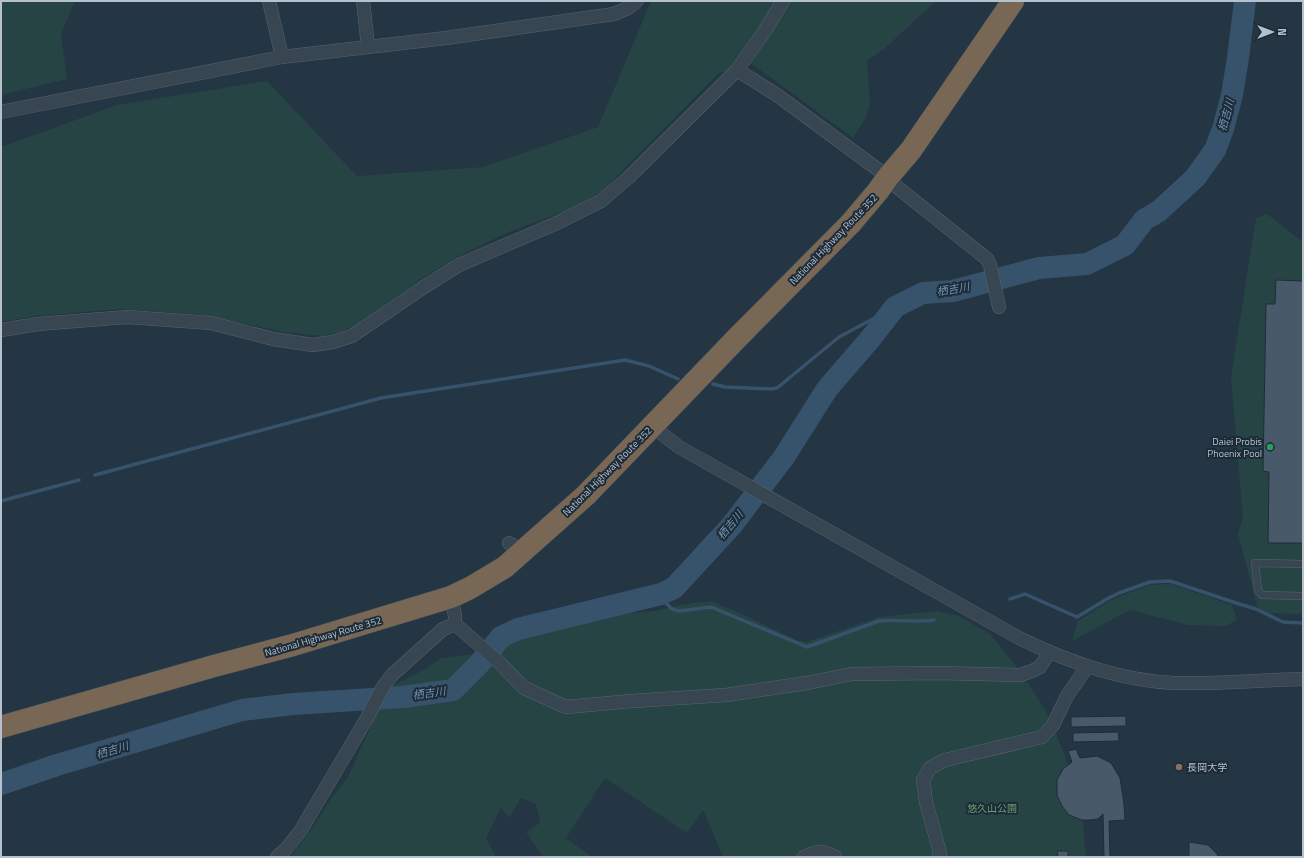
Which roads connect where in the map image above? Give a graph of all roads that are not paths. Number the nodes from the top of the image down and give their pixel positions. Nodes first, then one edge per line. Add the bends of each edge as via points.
1 (269, 1) edge
2 (363, 1) edge
3 (637, 1) edge
4 (783, 1) edge
5 (1013, 1) edge
6 (368, 46) junction
7 (282, 57) junction
8 (737, 70) junction
9 (1, 112) edge
10 (888, 177) junction
11 (999, 307) dead end
12 (1, 330) edge
13 (652, 426) junction
14 (1303, 564) edge
15 (1303, 596) edge
16 (451, 597) junction
17 (455, 624) junction
18 (1049, 653) junction
19 (1087, 667) junction
20 (1303, 679) edge
21 (1, 728) edge
22 (277, 857) edge
23 (804, 857) edge
24 (835, 857) edge
25 (940, 857) edge

1 - 7 street
2 - 6 street
3 - 6 street via 614,14 446,38
4 - 8 street
5 - 10 highway, National Highway Route 352 via 911,150
6 - 7 street
7 - 9 street
8 - 10 street via 777,95
8 - 12 street via 601,201 459,265 352,336 313,345 273,339 211,323 127,317 38,324
10 - 11 street via 987,259
10 - 13 highway, National Highway Route 352 via 851,223
13 - 16 highway, National Highway Route 352 via 586,495 516,547 505,567
13 - 18 street via 679,447 740,482
14 - 15 lane via 1255,563 1258,590 1262,595
16 - 17 street
16 - 21 highway, National Highway Route 352
17 - 18 street via 524,688 566,707 726,695 852,674 1020,675 1040,667
17 - 22 street via 443,629 392,675 301,830
18 - 19 street
19 - 20 street via 1130,678 1175,683
19 - 25 street via 1067,696 1053,725 1042,737 945,760 930,768 923,780
23 - 24 street via 820,851

